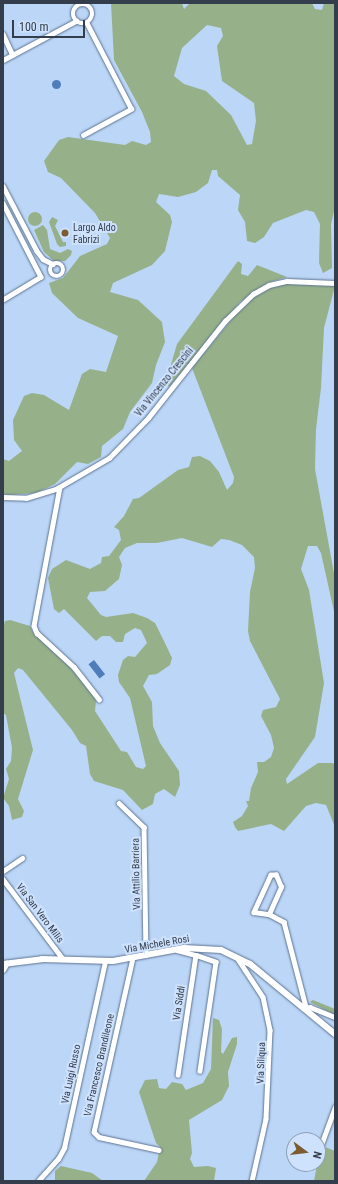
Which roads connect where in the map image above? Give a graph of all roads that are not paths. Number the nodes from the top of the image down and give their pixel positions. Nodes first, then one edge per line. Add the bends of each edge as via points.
1 (77, 4) edge
2 (76, 21) junction
3 (87, 24) junction
4 (3, 34) edge
5 (13, 55) junction
6 (3, 60) edge
7 (83, 135) dead end
8 (3, 186) edge
9 (3, 204) edge
10 (53, 264) junction
11 (50, 274) junction
12 (41, 277) junction
13 (335, 283) edge
14 (3, 300) edge
15 (60, 487) junction
16 (3, 497) edge
17 (99, 699) dead end
18 (119, 803) dead end
19 (22, 858) dead end
20 (3, 871) edge
21 (3, 879) edge
22 (269, 914) junction
23 (175, 949) junction
24 (234, 954) junction
25 (146, 955) junction
26 (196, 955) junction
27 (133, 958) junction
28 (63, 959) junction
29 (105, 962) junction
30 (5, 964) edge
31 (3, 970) edge
32 (304, 1008) junction
33 (335, 1017) edge
34 (335, 1034) edge
35 (200, 1071) dead end
36 (178, 1075) dead end
37 (335, 1106) edge
38 (326, 1132) edge
39 (159, 1150) dead end
40 (38, 1181) edge
41 (252, 1181) edge

1 - 2 street
1 - 3 street via 86,3 92,10 91,20
2 - 3 street via 82,25
2 - 5 street
3 - 7 street via 131,109
4 - 5 street
5 - 6 street
8 - 10 street via 37,251 43,259
9 - 12 street
10 - 11 street
10 - 11 street via 62,265 64,273 58,278
11 - 12 street
12 - 14 street
13 - 15 street, Via Vincenzo Crescini via 282,282 265,287 250,297 225,320 148,418 125,442 101,464
15 - 16 street, Via Vincenzo Crescini via 26,498
15 - 17 street via 34,626 37,634 74,667
18 - 25 street, Via Attilio Barriera via 144,827
19 - 20 street
21 - 28 street, Via San Vero Milis
22 - 22 street via 254,912 271,875 276,875 282,887
22 - 32 street via 284,922
23 - 24 street, Via Michele Rosi via 207,948
23 - 25 street, Via Michele Rosi
23 - 26 street
24 - 32 street, Via Michele Rosi
24 - 41 street, Via Siliqua via 261,992 270,1025 266,1119
25 - 27 street, Via Michele Rosi
26 - 35 street via 216,962
26 - 36 street, Via Siddi
27 - 29 street, Via Michele Rosi
27 - 39 street, Via Francesco Brandileone via 94,1132 99,1137
28 - 29 street, Via Michele Rosi
28 - 30 street, Via Michele Rosi
29 - 40 street, Via Luigi Russo via 64,1148 58,1159
30 - 31 street
32 - 33 street
32 - 34 street, Via Michele Rosi
37 - 38 street

